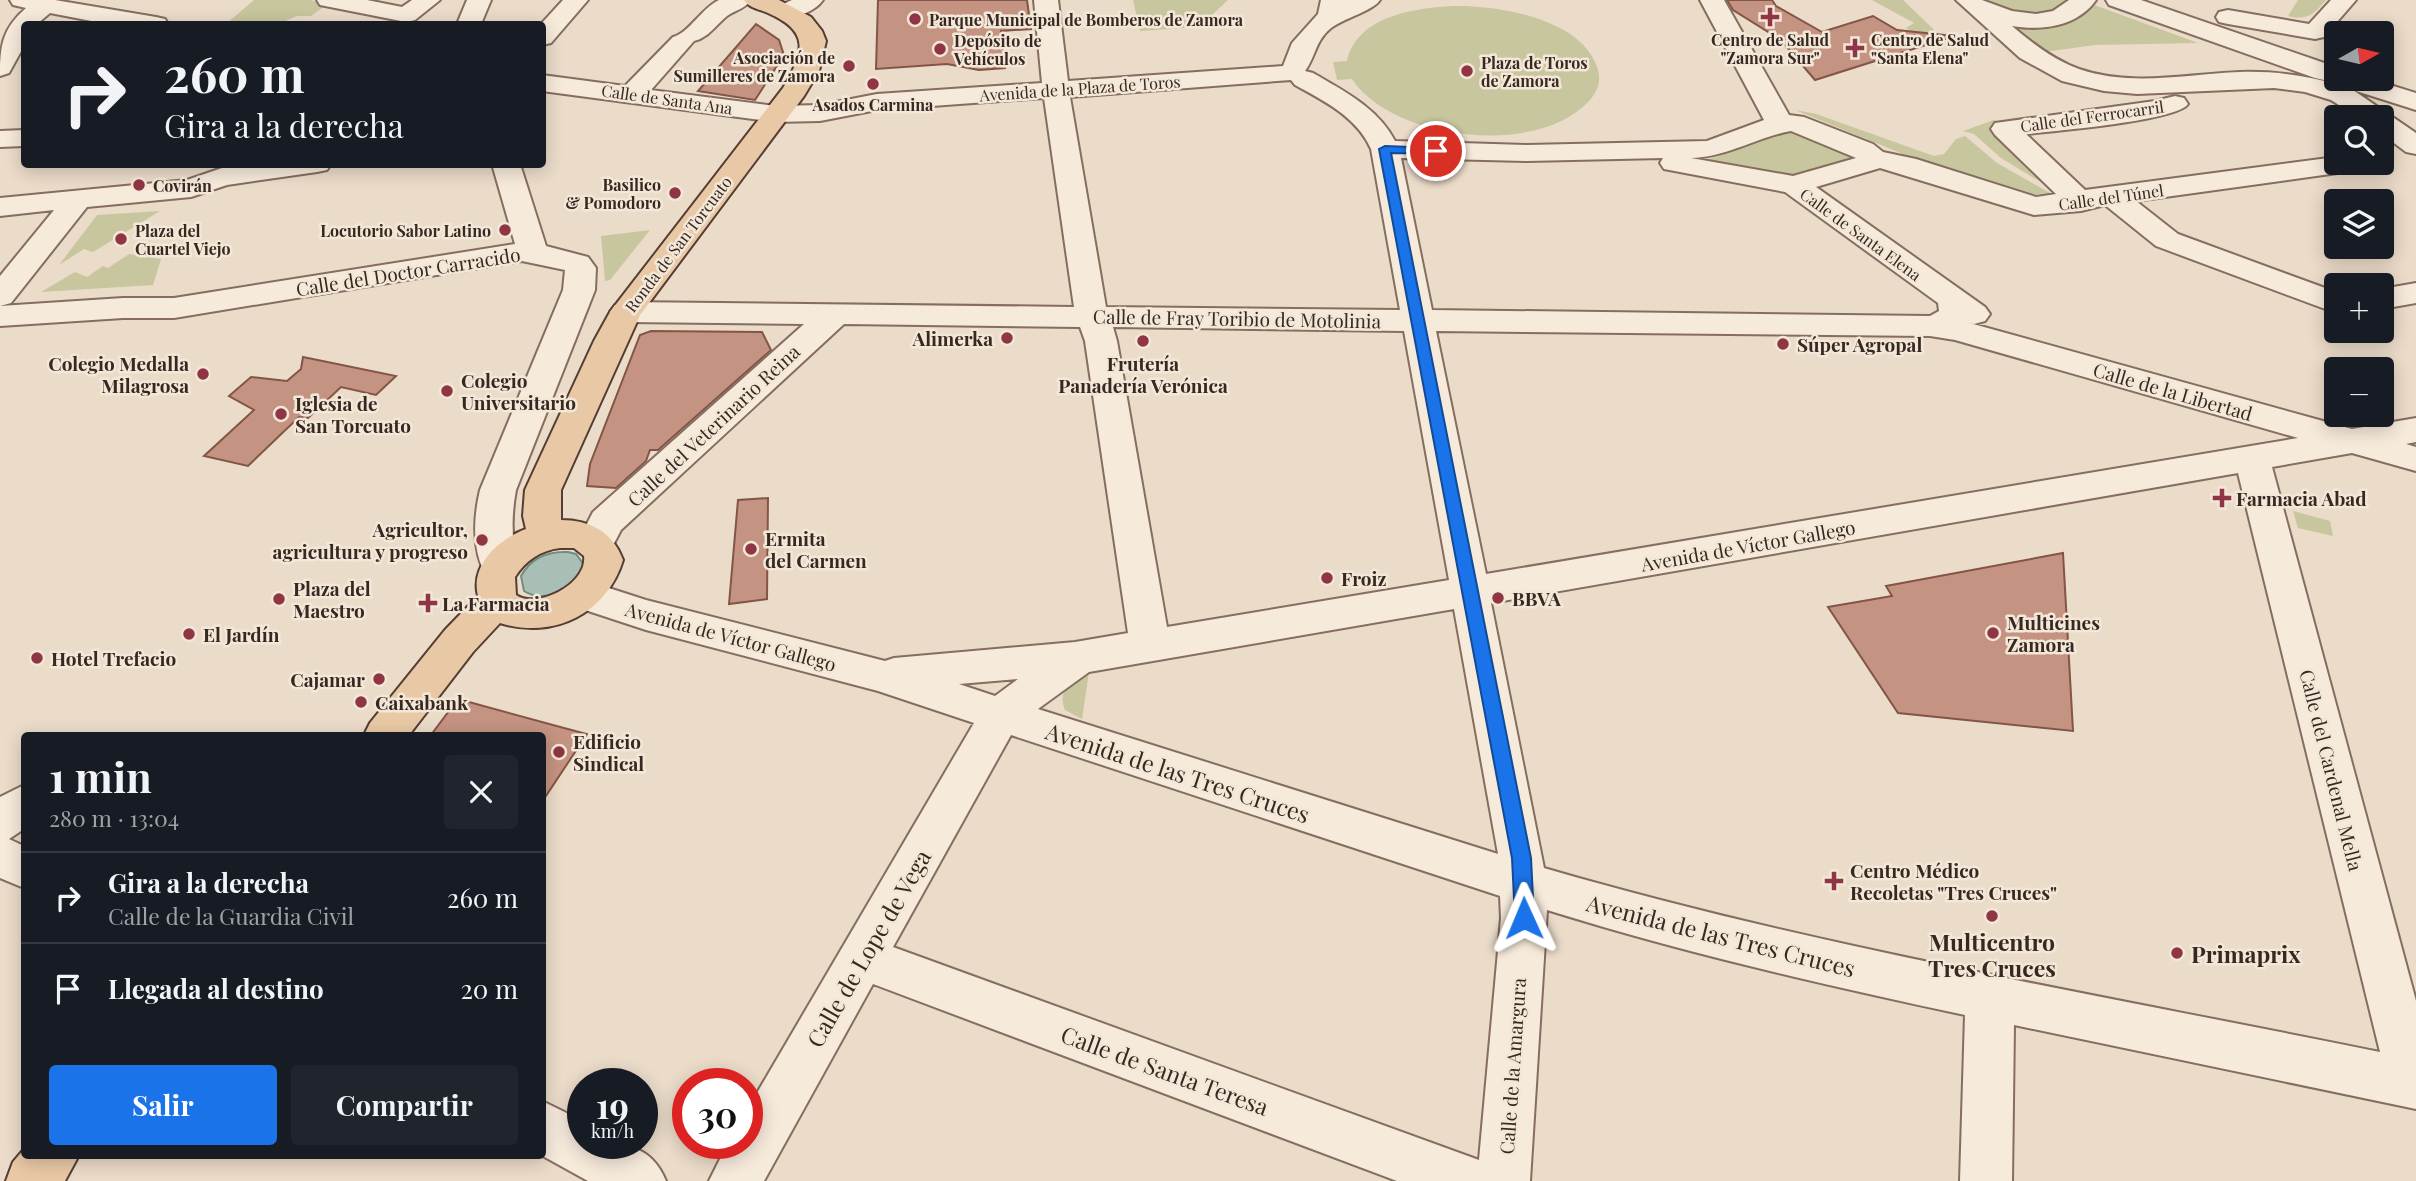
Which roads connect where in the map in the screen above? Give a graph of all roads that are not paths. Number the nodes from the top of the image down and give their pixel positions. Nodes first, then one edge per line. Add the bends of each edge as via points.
1 (139, 0) edge
2 (330, 0) edge
3 (428, 0) edge
4 (576, 0) edge
5 (739, 0) edge
6 (756, 0) edge
7 (1046, 0) edge
8 (1359, 0) edge
9 (1368, 0) edge
10 (1712, 0) edge
11 (2084, 0) edge
12 (2118, 0) edge
13 (2169, 0) edge
14 (2344, 0) edge
15 (33, 3) edge
16 (1972, 3) edge
17 (800, 6) edge
18 (1331, 8) edge
19 (111, 18) junction
20 (25, 21) edge
21 (134, 21) edge
22 (21, 32) edge
23 (546, 34) edge
24 (806, 73) junction
25 (1294, 73) junction
26 (2324, 76) edge
27 (1, 81) edge
28 (2230, 82) junction
29 (2324, 82) edge
30 (550, 84) edge
31 (1057, 90) junction
32 (2344, 91) edge
33 (2373, 91) edge
34 (632, 94) junction
35 (834, 97) junction
36 (877, 102) junction
37 (2416, 102) edge
38 (2358, 105) edge
39 (775, 114) junction
40 (1367, 122) junction
41 (1778, 126) junction
42 (2394, 136) edge
43 (21, 138) edge
44 (0, 139) edge
45 (1385, 149) junction
46 (1436, 151) junction
47 (2408, 152) edge
48 (1874, 158) junction
49 (1706, 159) junction
50 (2324, 167) edge
51 (281, 168) edge
52 (507, 168) edge
53 (219, 175) edge
54 (1794, 185) junction
55 (2113, 197) junction
56 (77, 201) junction
57 (2081, 202) junction
58 (0, 207) edge
59 (533, 252) junction
60 (2416, 293) edge
61 (0, 296) edge
62 (2394, 297) edge
63 (2324, 299) edge
64 (1954, 300) junction
65 (626, 312) junction
66 (837, 314) junction
67 (0, 316) edge
68 (1092, 317) junction
69 (1420, 321) junction
70 (1930, 326) junction
71 (2031, 351) junction
72 (2416, 430) edge
73 (2349, 440) junction
74 (2252, 456) junction
75 (2416, 459) edge
76 (547, 536) junction
77 (596, 543) junction
78 (499, 585) junction
79 (1470, 593) junction
80 (584, 596) junction
81 (1150, 645) junction
82 (1067, 666) junction
83 (878, 675) junction
84 (1001, 714) junction
85 (387, 732) edge
86 (1057, 732) junction
87 (21, 806) edge
88 (0, 823) edge
89 (0, 856) edge
90 (21, 866) edge
91 (1524, 881) junction
92 (862, 958) junction
93 (1990, 997) junction
94 (2414, 1084) edge
95 (546, 1129) edge
96 (50, 1159) edge
97 (32, 1181) edge
98 (640, 1181) edge
99 (734, 1181) edge
100 (1467, 1181) edge
101 (1504, 1181) edge
102 (1986, 1181) edge

1 - 19 street
2 - 3 street via 406,15
4 - 23 street
5 - 34 street via 720,9
6 - 17 main road
7 - 31 street
8 - 18 street
9 - 18 street via 1338,12
10 - 41 street
11 - 16 street, Calle del Ferrocarril via 2066,15 2039,22 2007,18
12 - 26 street, Calle del Ferrocarril
13 - 14 street via 2260,25 2315,32
15 - 19 street
15 - 20 street
16 - 28 street, Calle del Ferrocarril via 2042,60 2082,79 2127,86
17 - 24 main road, Ronda de San Torcuato via 799,17 811,32 813,51
18 - 25 street via 1306,40
19 - 21 street
22 - 27 street
24 - 35 street
24 - 39 main road, Ronda de San Torcuato
25 - 31 street, Avenida de la Plaza de Toros
25 - 40 street, Calle de la Amargura
28 - 29 street, Calle del Ferrocarril
28 - 57 street, Calle del Ferrocarril via 2230,92 2224,95 2005,129
30 - 34 street, Calle de Santa Ana
31 - 36 street, Avenida de la Plaza de Toros
31 - 68 street
32 - 38 street
33 - 37 street, Calle del Ferrocarril
34 - 39 street, Calle de Santa Ana
35 - 36 street, Avenida de la Plaza de Toros
35 - 39 street, Avenida de la Plaza de Toros via 794,104
36 - 39 street, Avenida de la Plaza de Toros via 820,113
39 - 65 main road, Ronda de San Torcuato
40 - 45 street, Calle de la Amargura
40 - 46 street
41 - 48 street via 1802,124
41 - 49 street
42 - 47 street
43 - 44 street
45 - 46 street
45 - 69 street, Calle de la Amargura
46 - 49 street via 1615,152
48 - 54 street, Calle de Santa Elena
48 - 57 street, Calle del Túnel via 2021,204
49 - 54 street
50 - 55 street, Calle del Túnel
51 - 53 street
52 - 59 street
53 - 56 street
54 - 64 street, Calle de Santa Elena
55 - 57 street, Calle del Túnel
55 - 63 street via 2167,240
56 - 58 street
56 - 61 street
59 - 67 street, Calle del Doctor Carracido via 173,308
59 - 78 street, Calle del Doctor Carracido via 577,264 580,282 496,495 493,513
60 - 62 street
64 - 70 street via 1955,315 1941,325
64 - 71 street, Calle de Santa Elena
65 - 66 street, Calle de Fray Toribio de Motolinia
65 - 76 main road, Ronda de San Torcuato via 543,490 541,509
66 - 68 street, Calle de Fray Toribio de Motolinia
66 - 77 street, Calle del Veterinario Reina via 607,523
68 - 69 street, Calle de Fray Toribio de Motolinia
68 - 81 street via 1101,341
69 - 70 street, Calle de Fray Toribio de Motolinia
69 - 79 street, Calle de la Amargura
70 - 71 street, Calle de la Libertad
71 - 73 street, Calle de la Libertad
72 - 73 street, Avenida de Víctor Gallego
73 - 74 street, Avenida de Víctor Gallego
73 - 75 street, Calle de la Libertad
74 - 79 street, Avenida de Víctor Gallego
74 - 94 street, Calle del Cardenal Mella
76 - 77 main road via 572,534
76 - 78 main road via 522,547
77 - 80 main road via 603,554 603,567
78 - 80 main road via 510,611 531,614
78 - 85 main road
79 - 81 street, Avenida de Víctor Gallego
79 - 91 street, Calle de la Amargura
80 - 83 street, Avenida de Víctor Gallego
81 - 82 street, Avenida de Víctor Gallego
82 - 83 street, Avenida de Víctor Gallego
82 - 84 street, Avenida de Víctor Gallego
82 - 86 street via 1048,694
83 - 84 street, Avenida de Víctor Gallego
84 - 86 street, Avenida de las Tres Cruces
84 - 92 street, Calle de Lope de Vega
86 - 91 street, Avenida de las Tres Cruces
87 - 88 street
89 - 90 street
91 - 93 street, Avenida de las Tres Cruces via 1750,947
91 - 101 street, Calle de la Amargura
92 - 99 street, Calle de Lope de Vega
92 - 100 street, Calle de Santa Teresa
93 - 94 street, Avenida de las Tres Cruces
93 - 102 street
95 - 98 street
96 - 97 main road

